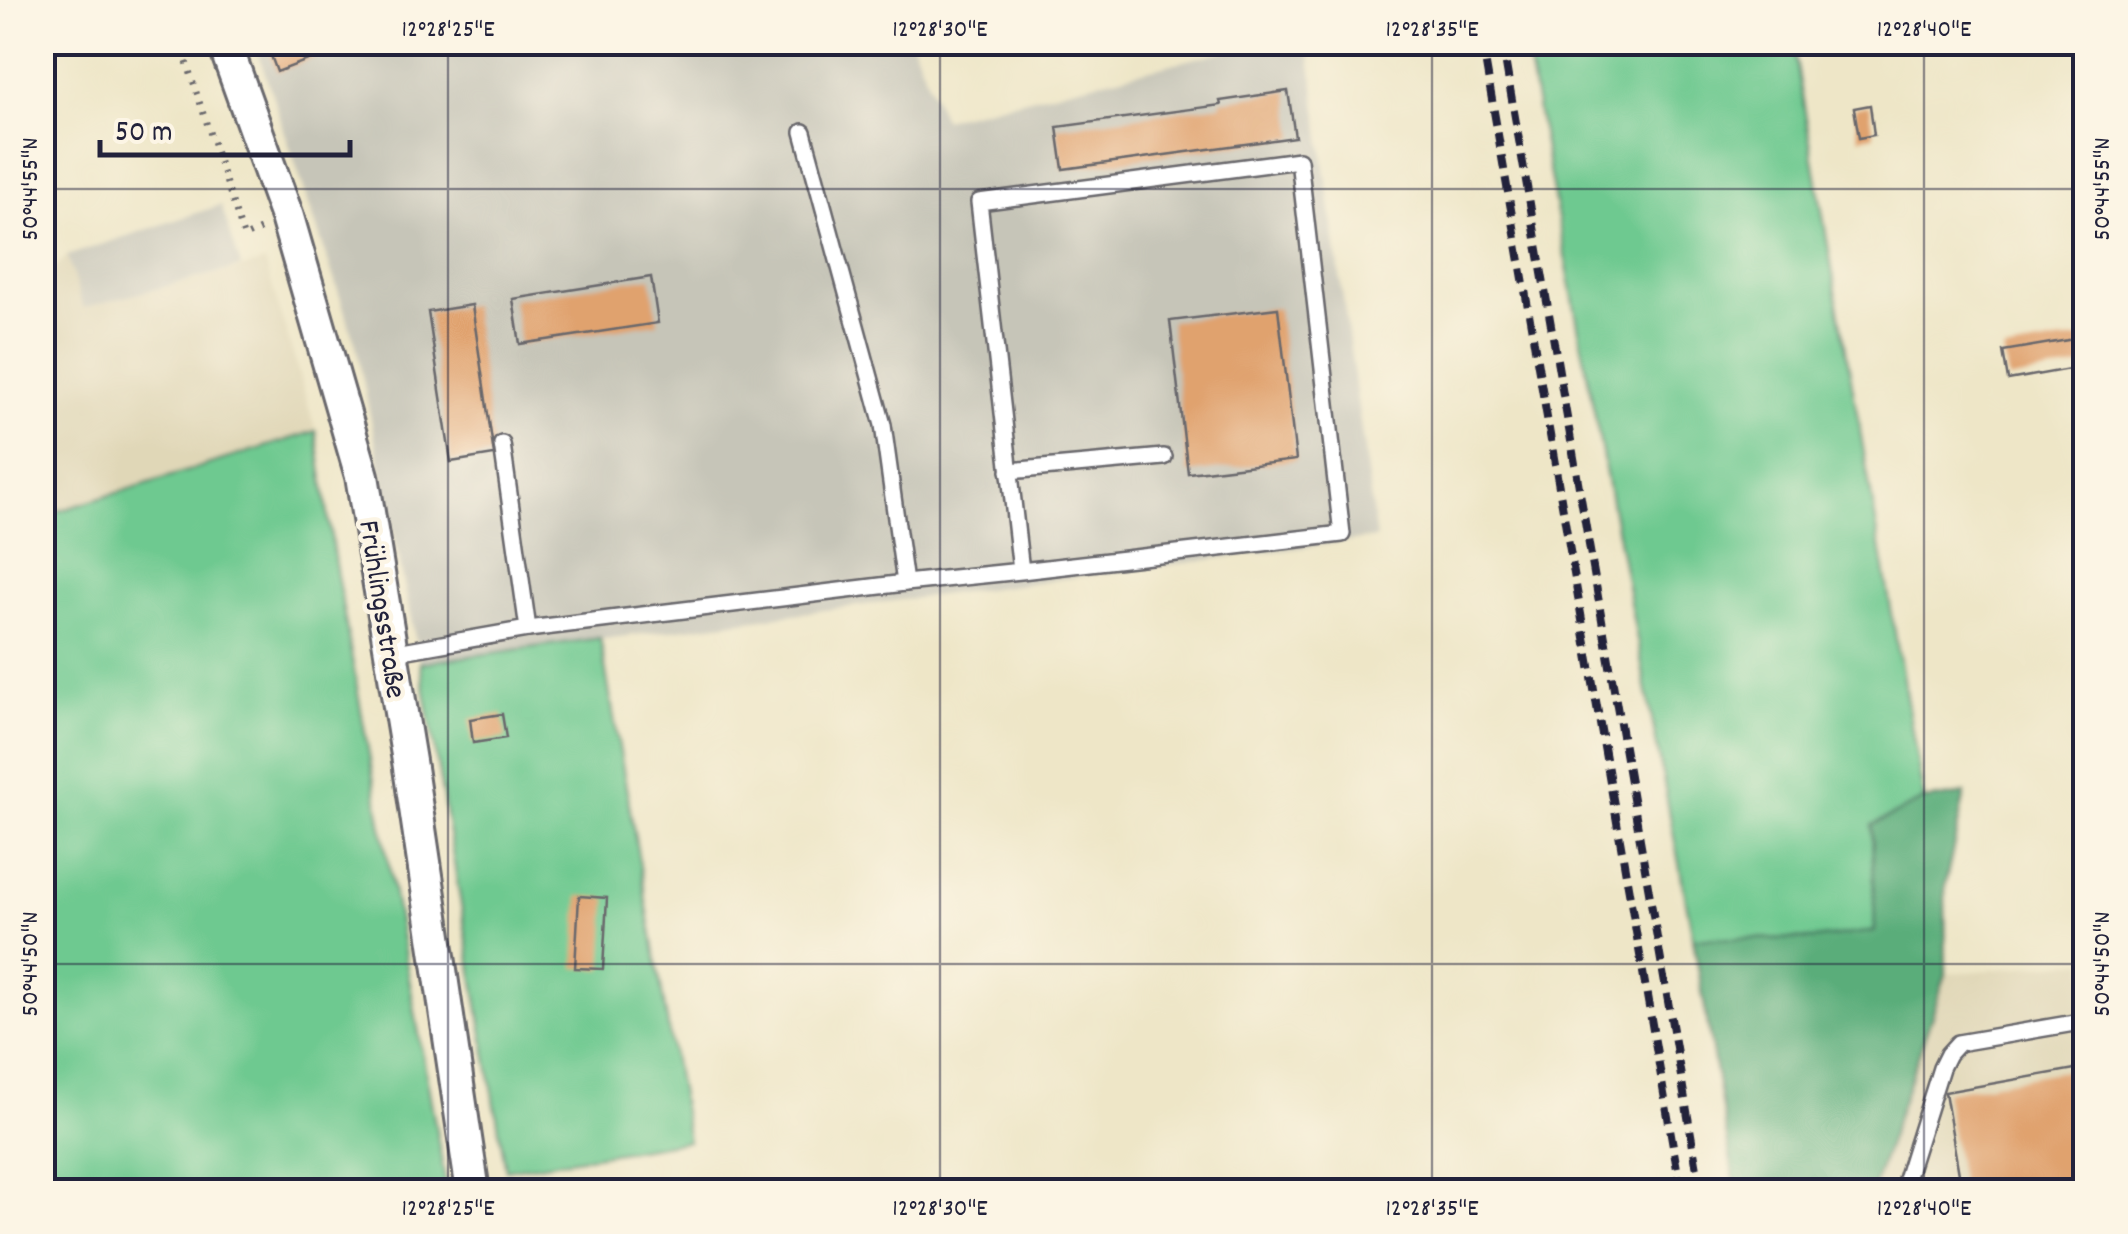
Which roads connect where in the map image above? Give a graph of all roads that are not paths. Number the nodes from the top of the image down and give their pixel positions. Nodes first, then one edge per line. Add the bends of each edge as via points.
1 (224, 42) edge
2 (803, 132) dead end
3 (502, 444) dead end
4 (1164, 457) dead end
5 (1010, 471) junction
6 (1021, 571) junction
7 (905, 583) junction
8 (528, 629) junction
9 (391, 653) junction
10 (2086, 1020) edge
11 (474, 1192) edge
12 (1902, 1192) edge

1 - 9 street, Frühlingsstraße via 287,216 362,476
2 - 7 lane via 883,426
3 - 8 lane
4 - 5 lane
5 - 6 lane
5 - 6 lane via 979,202 1299,160 1342,534
6 - 7 lane
7 - 8 lane
8 - 9 lane
9 - 11 street, Frühlingsstraße
10 - 12 lane via 1958,1042 1941,1068

